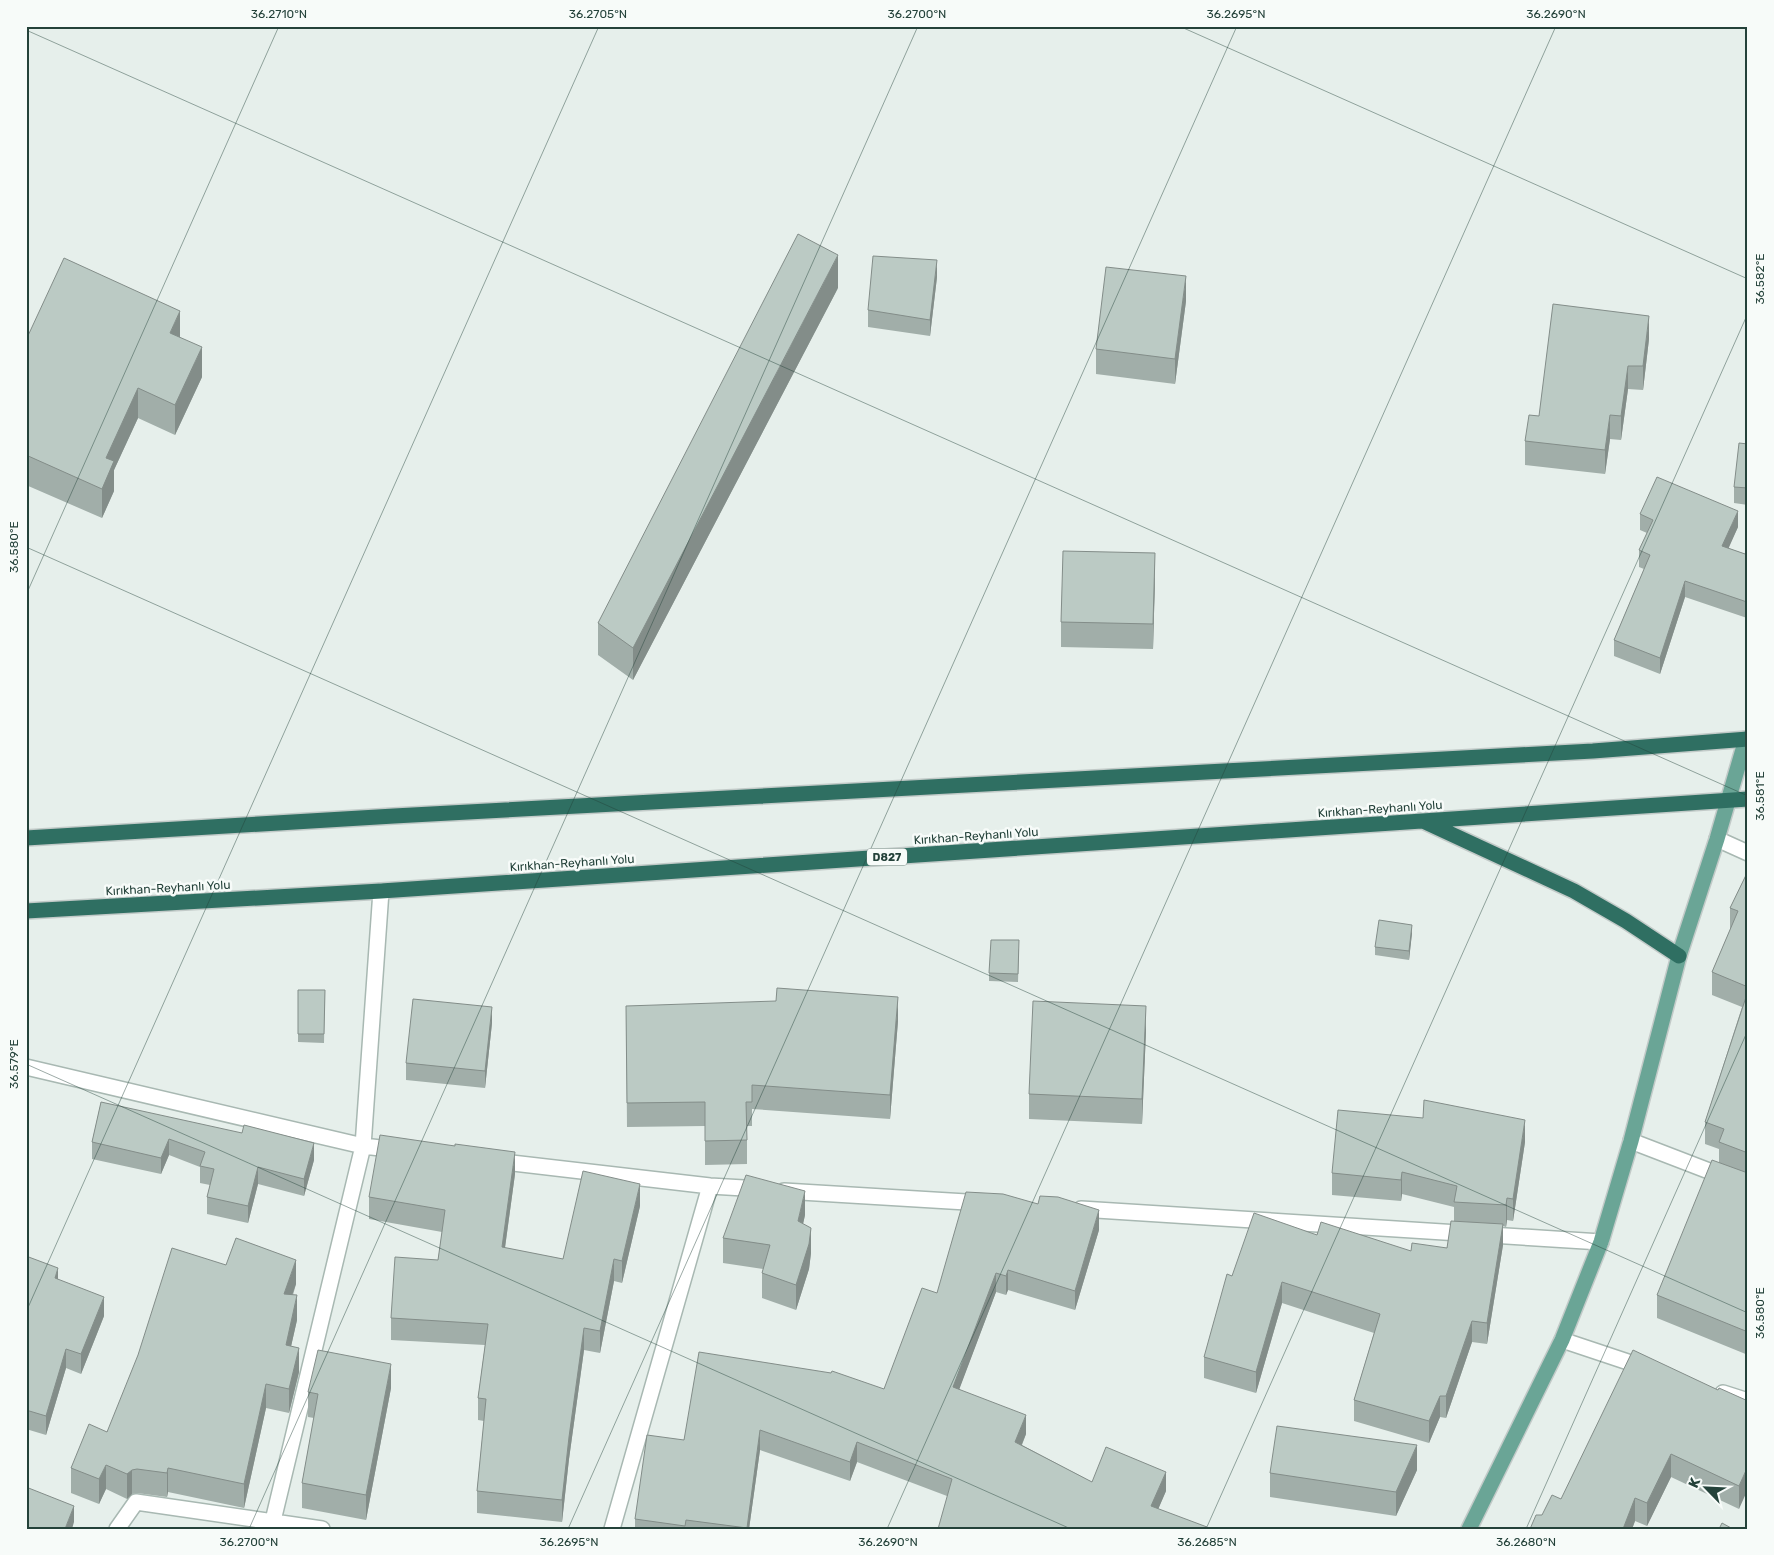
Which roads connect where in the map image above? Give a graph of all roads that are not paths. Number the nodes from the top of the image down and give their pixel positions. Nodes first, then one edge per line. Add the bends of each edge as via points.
1 (1747, 737) edge
2 (1727, 800) junction
3 (1748, 800) edge
4 (1422, 821) junction
5 (26, 838) edge
6 (1717, 839) junction
7 (1748, 853) edge
8 (381, 891) junction
9 (26, 912) edge
10 (1679, 956) junction
11 (26, 1067) edge
12 (1631, 1141) junction
13 (363, 1146) junction
14 (413, 1152) edge
15 (482, 1160) edge
16 (710, 1186) junction
17 (1748, 1186) edge
18 (998, 1204) edge
19 (1067, 1208) edge
20 (1601, 1242) junction
21 (1562, 1340) junction
22 (1664, 1374) edge
23 (1711, 1389) edge
24 (1748, 1401) edge
25 (272, 1526) edge
26 (117, 1529) edge
27 (322, 1529) edge
28 (612, 1529) edge
29 (1469, 1529) edge

1 - 2 main road
1 - 5 highway via 1593,751
2 - 3 highway, Kırıkhan-Reyhanlı Yolu / D827
2 - 4 highway, Kırıkhan-Reyhanlı Yolu / D827
2 - 6 main road
4 - 8 highway, Kırıkhan-Reyhanlı Yolu / D827
4 - 10 highway via 1574,891
6 - 7 street
6 - 10 main road
8 - 9 highway, Kırıkhan-Reyhanlı Yolu / D827
8 - 13 street
10 - 12 main road
11 - 13 street
12 - 17 street
12 - 20 main road
13 - 14 street
13 - 25 street
15 - 16 street
16 - 18 street
16 - 28 street
19 - 20 street
20 - 21 main road
21 - 22 street
21 - 29 main road
23 - 24 street
25 - 26 street via 136,1502
25 - 27 street

